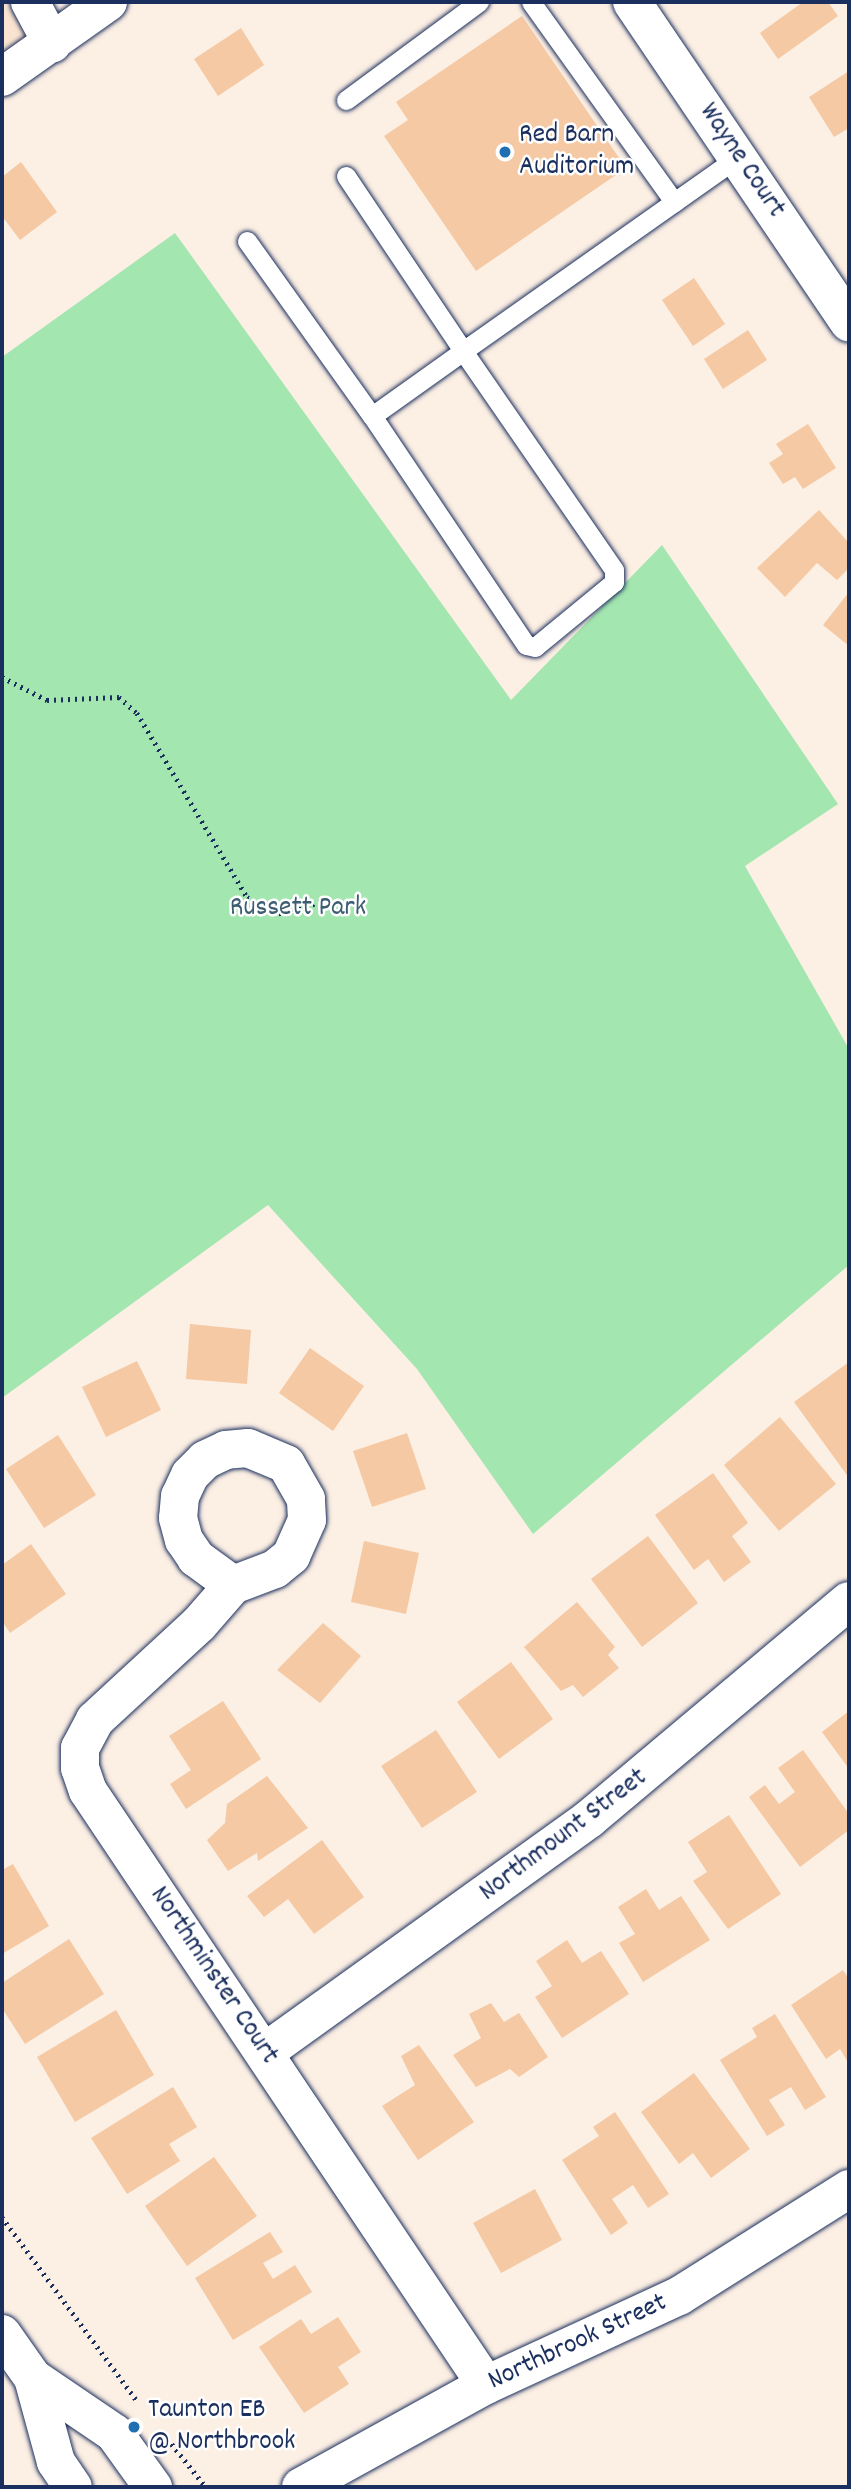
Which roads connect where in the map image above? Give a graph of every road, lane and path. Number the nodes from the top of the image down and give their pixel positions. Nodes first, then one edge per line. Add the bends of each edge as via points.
1 (30, 2) edge
2 (108, 2) edge
3 (479, 2) edge
4 (531, 2) edge
5 (632, 2) edge
6 (52, 43) junction
7 (2, 77) edge
8 (346, 100) dead end
9 (738, 157) junction
10 (346, 176) dead end
11 (674, 202) junction
12 (247, 241) dead end
13 (849, 322) edge
14 (463, 351) junction
15 (372, 416) junction
16 (2, 677) edge
17 (327, 899) dead end
18 (233, 1585) dead end
19 (849, 1601) edge
20 (265, 2052) junction
21 (849, 2189) edge
22 (2, 2217) edge
23 (2, 2333) edge
24 (33, 2378) junction
25 (486, 2385) junction
26 (147, 2413) dead end
27 (155, 2422) dead end
28 (74, 2487) edge
29 (153, 2487) edge
30 (206, 2487) edge
31 (302, 2487) edge

1 - 6 street
2 - 6 street
3 - 8 lane
4 - 11 lane
5 - 9 street, Wayne Court
6 - 7 street
9 - 11 lane
9 - 13 street, Wayne Court
10 - 14 lane
11 - 14 lane
12 - 15 lane
14 - 15 lane
14 - 15 lane via 614,570 614,582 535,647 526,645
16 - 17 path via 47,700 119,697 137,713 247,897 265,911 286,914
18 - 20 street, Northminster Court via 199,1624 95,1720 80,1748 80,1768 88,1791
19 - 20 street, Northmount Street via 589,1819
20 - 25 street, Northminster Court
21 - 25 street, Northbrook Street via 679,2296
22 - 26 path
23 - 24 street
24 - 28 street via 56,2462
24 - 29 street via 114,2433
25 - 31 street, Northbrook Street
27 - 30 path

